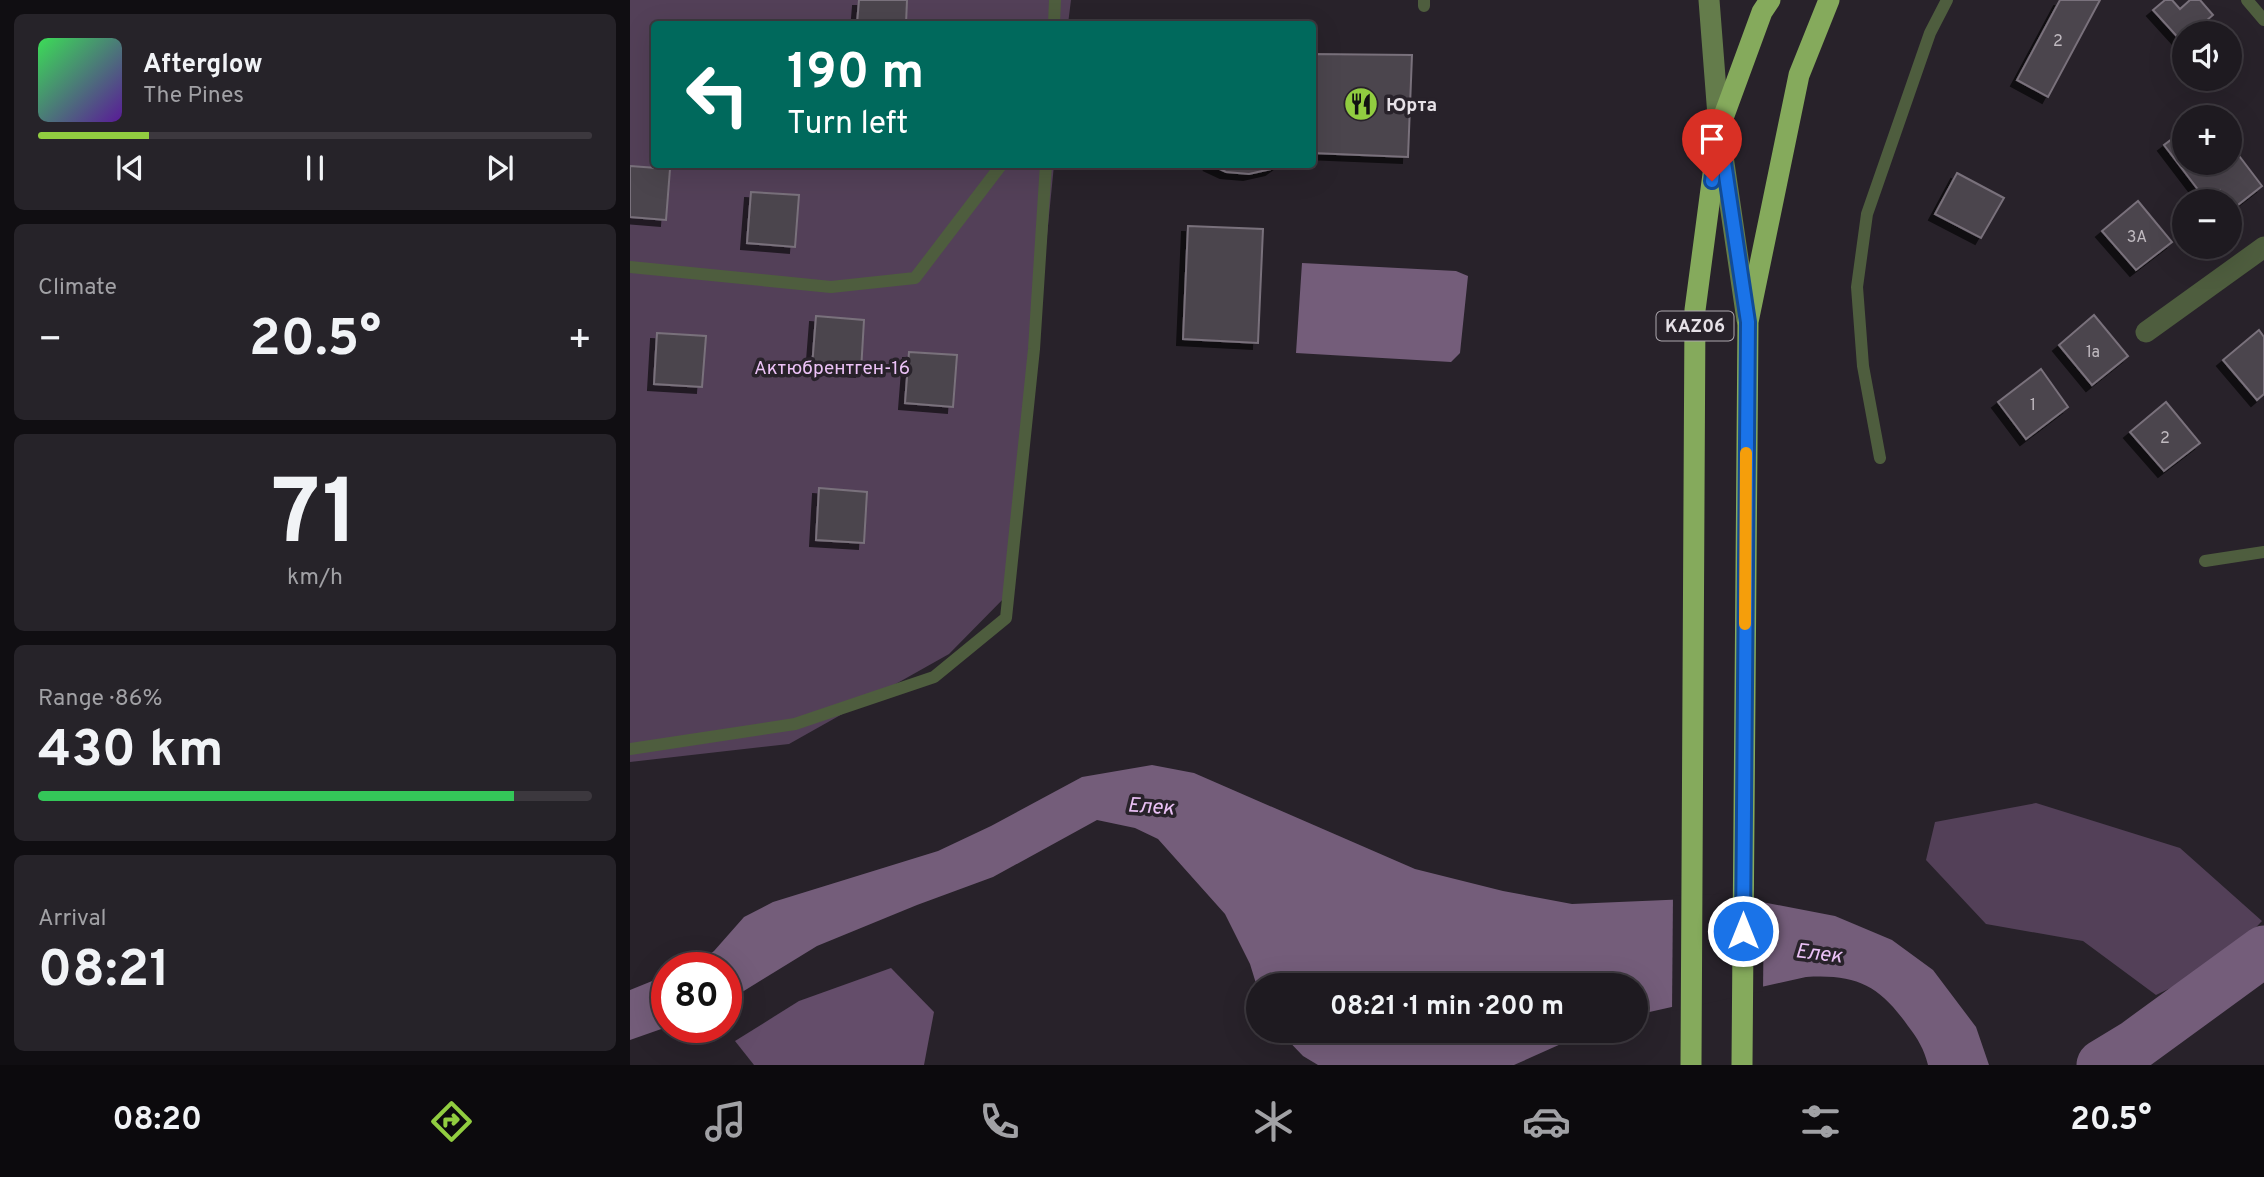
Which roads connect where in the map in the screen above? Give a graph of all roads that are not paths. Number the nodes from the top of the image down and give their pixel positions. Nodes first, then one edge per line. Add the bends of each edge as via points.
1 (1055, 0) edge
2 (1709, 0) edge
3 (1770, 0) edge
4 (1829, 0) edge
5 (1947, 0) edge
6 (2247, 0) edge
7 (2262, 12) edge
8 (1054, 21) edge
9 (1719, 129) junction
10 (999, 168) edge
11 (1046, 168) edge
12 (2264, 247) edge
13 (630, 267) edge
14 (1748, 322) junction
15 (2146, 332) dead end
16 (1880, 458) dead end
17 (2264, 552) edge
18 (2205, 561) dead end
19 (630, 748) edge
20 (1691, 1065) edge
21 (1742, 1065) edge

1 - 8 lane
2 - 9 street
3 - 9 highway, KАZ06
4 - 14 highway, KАZ06 via 1800,75
5 - 16 lane via 1930,33 1867,214 1858,275 1863,366
6 - 7 lane
9 - 14 street
9 - 20 highway, KАZ06 via 1695,310
10 - 13 lane via 915,278 831,287
11 - 19 lane via 1034,349 1006,618 934,677 795,723
12 - 15 street
14 - 21 highway, KАZ06
17 - 18 lane

